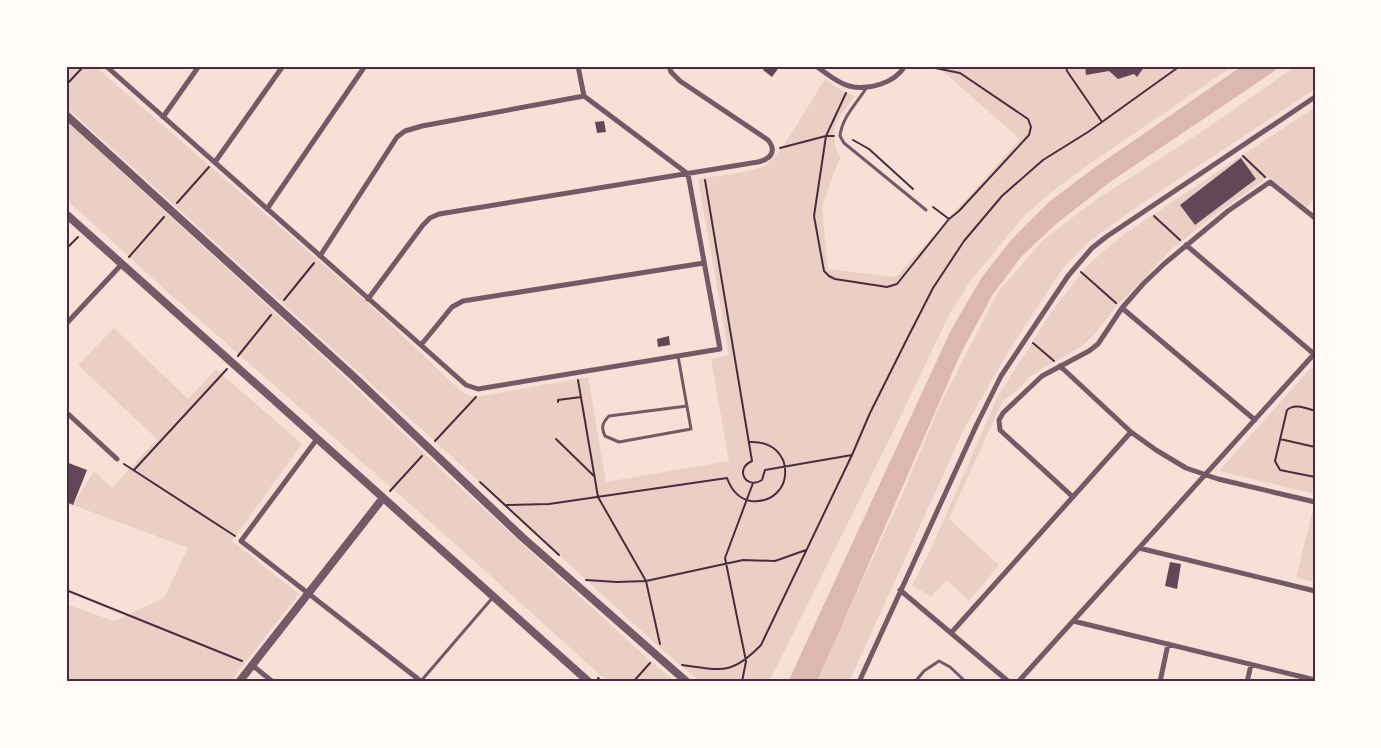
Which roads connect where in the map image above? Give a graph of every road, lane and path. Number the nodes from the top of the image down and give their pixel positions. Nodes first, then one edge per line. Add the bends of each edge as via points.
1 (84, 66) edge
2 (106, 66) edge
3 (199, 66) edge
4 (283, 66) edge
5 (365, 66) edge
6 (578, 66) edge
7 (669, 66) edge
8 (816, 66) edge
9 (905, 66) edge
10 (925, 66) edge
11 (1066, 66) edge
12 (1180, 66) edge
13 (66, 86) edge
14 (849, 86) junction
15 (867, 87) junction
16 (584, 96) junction
17 (1315, 97) edge
18 (66, 115) edge
19 (163, 117) junction
20 (1102, 122) junction
21 (826, 136) junction
22 (772, 147) junction
23 (1236, 150) junction
24 (214, 162) junction
25 (703, 171) junction
26 (688, 174) junction
27 (1270, 182) junction
28 (267, 209) junction
29 (1148, 209) junction
30 (926, 210) dead end
31 (66, 214) edge
32 (1314, 215) edge
33 (79, 235) dead end
34 (1186, 245) junction
35 (66, 249) edge
36 (320, 256) junction
37 (704, 263) junction
38 (122, 264) junction
39 (1075, 267) junction
40 (368, 299) junction
41 (1122, 308) junction
42 (66, 324) edge
43 (1026, 337) junction
44 (421, 344) junction
45 (1314, 354) edge
46 (678, 356) junction
47 (232, 363) junction
48 (1060, 366) junction
49 (577, 373) junction
50 (581, 397) junction
51 (558, 402) dead end
52 (687, 406) junction
53 (1315, 410) edge
54 (66, 412) edge
55 (1255, 420) junction
56 (1131, 432) junction
57 (317, 439) junction
58 (556, 439) dead end
59 (1280, 439) junction
60 (749, 442) junction
61 (1315, 447) edge
62 (852, 455) junction
63 (118, 460) joint
64 (786, 467) junction
65 (134, 470) junction
66 (1206, 475) junction
67 (594, 476) junction
68 (1315, 477) edge
69 (753, 483) junction
70 (598, 497) junction
71 (1073, 497) junction
72 (383, 498) junction
73 (747, 500) junction
74 (1315, 502) edge
75 (506, 506) dead end
76 (241, 541) junction
77 (1139, 548) junction
78 (806, 550) junction
79 (726, 564) junction
80 (586, 580) dead end
81 (646, 581) junction
82 (66, 590) edge
83 (900, 590) junction
84 (1315, 591) edge
85 (309, 592) junction
86 (494, 596) junction
87 (1073, 621) junction
88 (951, 633) junction
89 (1168, 644) junction
90 (656, 655) junction
91 (746, 661) junction
92 (680, 664) dead end
93 (252, 665) junction
94 (1251, 665) junction
95 (1315, 680) edge
96 (422, 681) edge
97 (239, 682) edge
98 (272, 682) edge
99 (589, 682) edge
100 (634, 682) edge
101 (687, 682) edge
102 (742, 682) edge
103 (859, 682) edge
104 (915, 682) edge
105 (966, 682) edge
106 (1009, 682) edge
107 (1018, 682) edge
108 (1160, 682) edge
109 (1247, 682) edge

1 - 13 path
2 - 19 street
3 - 19 street
4 - 24 street
5 - 28 street
6 - 16 street
7 - 22 street via 680,81 768,140
8 - 14 street
9 - 15 street via 893,79
10 - 21 path via 960,73 1028,119 1031,128 1030,135 949,219 897,284 887,287 834,279 824,271 814,216
11 - 20 path
12 - 20 path
14 - 15 street
14 - 21 path
15 - 30 lane via 845,119 840,136 844,143
16 - 26 street
16 - 36 street via 405,131 397,136
17 - 23 street
18 - 90 street via 340,364 522,537
19 - 24 street
20 - 62 path via 1043,160 1002,196 964,241 933,288
21 - 22 path
22 - 25 street via 771,156 766,160
23 - 27 path
23 - 29 street
24 - 28 street
25 - 26 street
25 - 60 path
26 - 37 street
26 - 40 street via 439,214 423,225
27 - 32 street
27 - 34 street
28 - 36 street
29 - 34 path
29 - 39 street via 1092,248
31 - 38 street
33 - 35 path
34 - 41 street
34 - 45 street
36 - 40 street
37 - 44 street via 456,303
37 - 46 street via 720,349
38 - 42 street
38 - 47 street
39 - 41 path
39 - 43 street
40 - 44 street
41 - 48 street via 1098,344
41 - 55 street
43 - 48 path
43 - 83 street via 981,415
44 - 49 street via 472,388
45 - 55 street
46 - 49 street
46 - 52 lane
47 - 57 street
47 - 65 path
48 - 56 street
48 - 71 street via 1042,376 999,420 1000,430
49 - 50 path
50 - 51 path
50 - 67 path
52 - 52 lane via 609,416 602,430 605,436 619,442 691,429
53 - 59 path via 1291,406 1287,410
54 - 63 street
55 - 66 street
56 - 66 street via 1179,464
56 - 71 street
57 - 72 street
57 - 76 street
58 - 67 path
59 - 61 path
59 - 68 path via 1276,466 1280,470
60 - 64 path via 768,444 776,450
60 - 69 path via 752,461 743,469 743,475
62 - 64 path
62 - 78 path
63 - 65 path
64 - 69 path via 766,470 762,480
64 - 73 path via 780,490 771,498 759,502
65 - 76 path
66 - 74 street
66 - 77 street
67 - 70 path
69 - 73 path
70 - 73 path via 727,478 738,496
70 - 75 path
70 - 81 path
71 - 88 street
72 - 85 street
72 - 86 street
73 - 79 path via 725,558
76 - 85 street
77 - 84 street
77 - 87 street
78 - 79 path via 775,561 743,560
78 - 91 path via 761,645
79 - 81 path
79 - 91 path
80 - 81 path
81 - 90 path via 661,649
82 - 93 path
83 - 88 street
83 - 103 street
85 - 93 street
85 - 96 street
86 - 96 lane
86 - 99 street
87 - 89 street
87 - 107 street
88 - 106 street
89 - 94 street
89 - 108 street
90 - 100 path
90 - 101 street
91 - 92 path via 723,670
91 - 102 path
93 - 97 street
93 - 98 street
94 - 95 street
94 - 109 street
104 - 105 lane via 924,670 939,661

